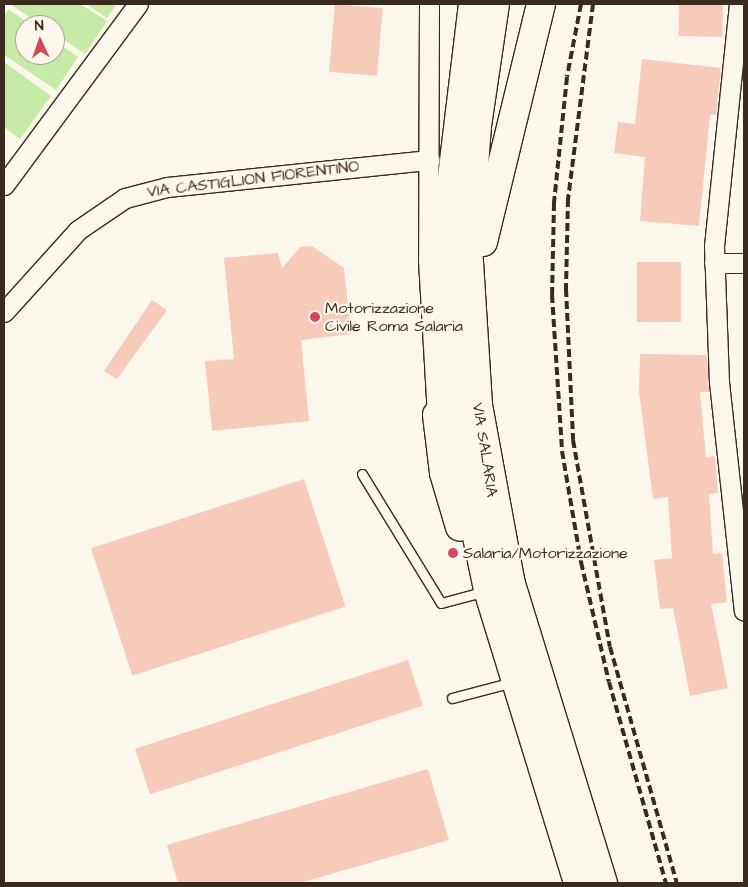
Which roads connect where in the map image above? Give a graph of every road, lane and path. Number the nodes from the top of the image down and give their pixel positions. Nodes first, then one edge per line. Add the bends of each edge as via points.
1 (138, 4) edge
2 (429, 4) edge
3 (473, 4) edge
4 (495, 4) edge
5 (541, 4) edge
6 (739, 4) edge
7 (739, 54) edge
8 (430, 160) junction
9 (4, 185) edge
10 (714, 263) junction
11 (744, 263) edge
12 (470, 310) junction
13 (4, 312) edge
14 (437, 414) joint
15 (736, 471) edge
16 (362, 474) dead end
17 (488, 590) junction
18 (744, 611) edge
19 (516, 681) junction
20 (452, 698) dead end
21 (578, 883) edge
22 (602, 883) edge

1 - 9 street
2 - 8 street
3 - 17 main road, VIA SALARIA via 451,156 446,278 458,435
4 - 12 main road, VIA SALARIA via 472,178
5 - 12 main road via 488,214
6 - 7 street
7 - 10 street
8 - 13 street, VIA CASTIGLION FIORENTINO via 176,186 125,198 78,230
8 - 14 street via 428,280
10 - 11 street
10 - 15 street
12 - 22 main road, VIA SALARIA via 487,472 506,565
14 - 17 main road via 447,490
15 - 18 street
16 - 17 lane via 441,603
17 - 19 main road, VIA SALARIA
19 - 20 lane
19 - 21 main road, VIA SALARIA

